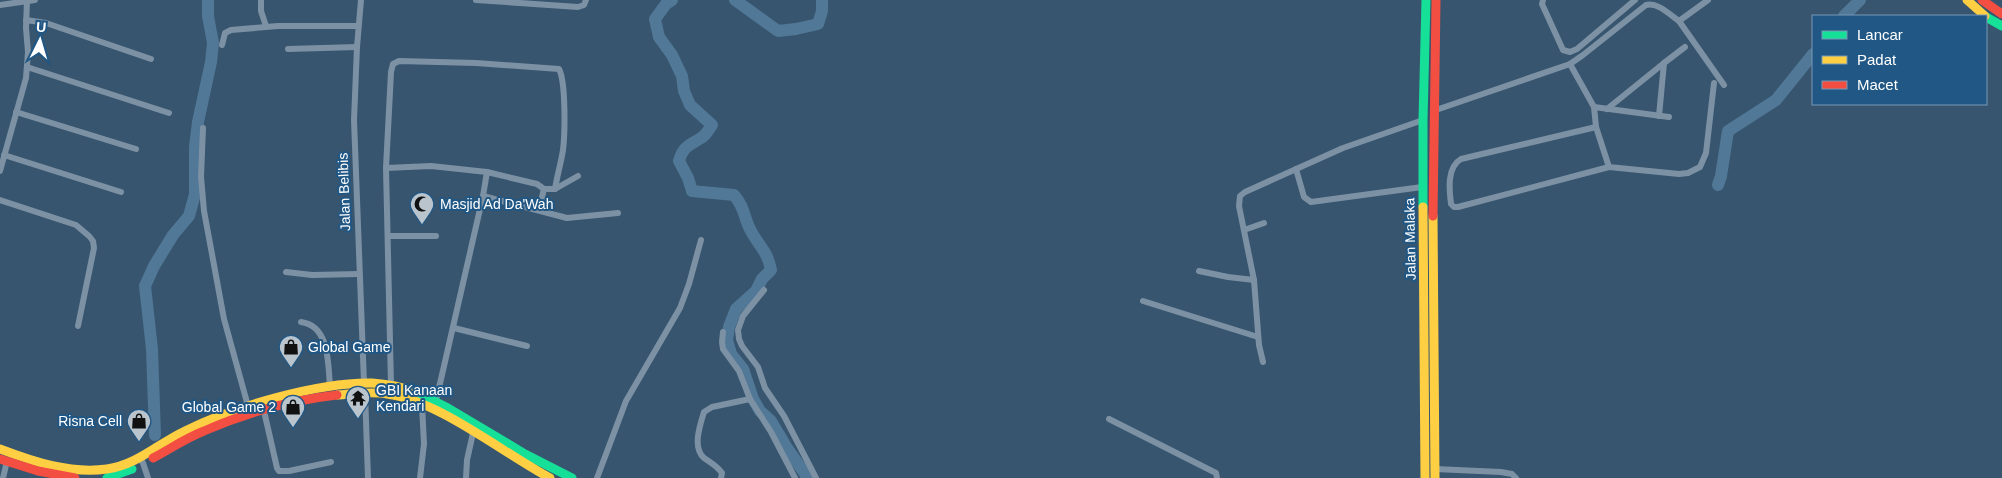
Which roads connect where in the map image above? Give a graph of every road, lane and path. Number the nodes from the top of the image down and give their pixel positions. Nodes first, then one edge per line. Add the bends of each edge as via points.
1 (30, 0) edge
2 (262, 0) edge
3 (361, 0) edge
4 (476, 0) edge
5 (586, 0) edge
6 (1426, 0) edge
7 (1436, 0) edge
8 (1543, 0) edge
9 (1636, 0) edge
10 (1708, 0) edge
11 (1967, 0) edge
12 (1982, 0) edge
13 (0, 5) edge
14 (2002, 14) edge
15 (1984, 15) edge
16 (1987, 17) edge
17 (26, 20) junction
18 (1679, 22) junction
19 (266, 26) junction
20 (358, 26) junction
21 (2002, 26) edge
22 (222, 45) dead end
23 (356, 47) junction
24 (1684, 47) dead end
25 (288, 49) dead end
26 (151, 59) dead end
27 (1664, 63) junction
28 (1570, 64) junction
29 (27, 66) junction
30 (1714, 83) dead end
31 (1724, 84) dead end
32 (1594, 107) junction
33 (1607, 109) junction
34 (1436, 110) junction
35 (16, 112) junction
36 (169, 113) dead end
37 (1659, 116) junction
38 (1669, 117) dead end
39 (1422, 120) junction
40 (1596, 127) junction
41 (203, 128) dead end
42 (136, 149) dead end
43 (4, 155) junction
44 (386, 168) junction
45 (1609, 168) junction
46 (1296, 169) junction
47 (0, 171) edge
48 (487, 172) junction
49 (578, 176) dead end
50 (1422, 187) junction
51 (554, 188) junction
52 (544, 189) junction
53 (120, 192) dead end
54 (483, 196) junction
55 (0, 200) edge
56 (539, 209) junction
57 (618, 213) dead end
58 (1264, 223) dead end
59 (1423, 229) junction
60 (1433, 229) junction
61 (1244, 230) junction
62 (388, 236) junction
63 (436, 236) dead end
64 (702, 240) dead end
65 (1199, 270) dead end
66 (286, 272) dead end
67 (359, 274) junction
68 (1254, 280) junction
69 (764, 290) dead end
70 (1143, 300) dead end
71 (301, 322) dead end
72 (78, 326) dead end
73 (454, 328) junction
74 (723, 332) dead end
75 (1258, 337) junction
76 (527, 346) dead end
77 (1262, 362) dead end
78 (391, 384) junction
79 (330, 387) junction
80 (364, 387) junction
81 (307, 397) junction
82 (750, 399) junction
83 (436, 401) junction
84 (422, 404) junction
85 (248, 406) junction
86 (264, 412) junction
87 (1109, 419) dead end
88 (473, 433) junction
89 (0, 449) edge
90 (3, 460) edge
91 (141, 460) junction
92 (331, 462) dead end
93 (1435, 473) edge
94 (3, 478) edge
95 (75, 478) edge
96 (107, 478) edge
97 (148, 478) edge
98 (368, 478) edge
99 (420, 478) edge
100 (466, 478) edge
101 (550, 478) edge
102 (572, 478) edge
103 (597, 478) edge
104 (721, 478) edge
105 (795, 478) edge
106 (816, 478) edge
107 (1218, 478) edge
108 (1425, 478) edge
109 (1516, 478) edge

1 - 13 street
1 - 17 street
2 - 19 street via 261,11
3 - 20 street, Jalan Belibis
4 - 5 street via 578,7
6 - 39 main road, Jalan Malaka
7 - 34 main road, Jalan Malaka
8 - 9 street via 1564,50 1570,52
10 - 18 street
11 - 15 main road
12 - 14 main road
16 - 21 main road
17 - 26 street via 46,23
17 - 29 street
18 - 28 street via 1655,5 1646,5
18 - 31 street
19 - 20 street
19 - 22 street via 225,32
20 - 23 street, Jalan Belibis
23 - 25 street
23 - 67 street, Jalan Belibis via 354,138
24 - 27 street
27 - 33 street
27 - 37 street
28 - 32 street
28 - 34 street
29 - 35 street
29 - 36 street
30 - 45 street via 1706,153 1700,167 1679,174
32 - 33 street
32 - 40 street
33 - 37 street
34 - 60 main road, Jalan Malaka
35 - 42 street
35 - 43 street
37 - 38 street
39 - 46 street via 1343,148
39 - 50 main road, Jalan Malaka
40 - 45 street
40 - 45 street via 1461,159 1451,170 1451,204 1458,207
41 - 85 street via 201,177 204,211 224,319
43 - 47 street
43 - 53 street
44 - 48 street via 430,166
44 - 51 street via 391,72 396,62 556,69 562,79 564,124 563,149
44 - 62 street
46 - 50 street via 1304,197 1311,202
46 - 61 street via 1242,194 1239,203
48 - 52 street via 537,184
48 - 54 street
49 - 51 street
50 - 59 main road, Jalan Malaka
51 - 52 street
52 - 56 street
54 - 56 street
54 - 73 street
55 - 72 street via 76,225 92,241 94,248
56 - 57 street via 568,218
58 - 61 street
59 - 60 main road
59 - 108 main road, Jalan Malaka
60 - 93 main road, Jalan Malaka
61 - 68 street
62 - 63 street
62 - 78 street
64 - 103 street via 680,308 626,401
65 - 68 street
66 - 67 street
67 - 80 street, Jalan Belibis
68 - 75 street
69 - 106 street via 743,316 738,339 758,367 766,388
70 - 75 street
71 - 79 street via 317,327 321,335
73 - 76 street
73 - 83 street
74 - 82 street via 723,349 739,371
75 - 77 street
78 - 80 main road
78 - 83 main road
79 - 80 main road
79 - 81 main road
80 - 81 main road
80 - 84 main road
80 - 98 street, Jalan Belibis
81 - 85 main road
81 - 86 main road
82 - 104 street via 712,407 704,412 698,435 699,451 717,466 722,473
82 - 105 street
83 - 102 main road
84 - 88 main road
84 - 99 street via 424,444
85 - 91 main road via 198,424
86 - 91 main road via 204,431
86 - 92 street via 279,471
87 - 107 street via 1216,474
88 - 100 street
88 - 101 main road
89 - 91 main road via 57,467 84,470 108,469
90 - 94 street
90 - 95 main road
91 - 96 main road via 120,475
91 - 97 street
93 - 109 street via 1502,472

